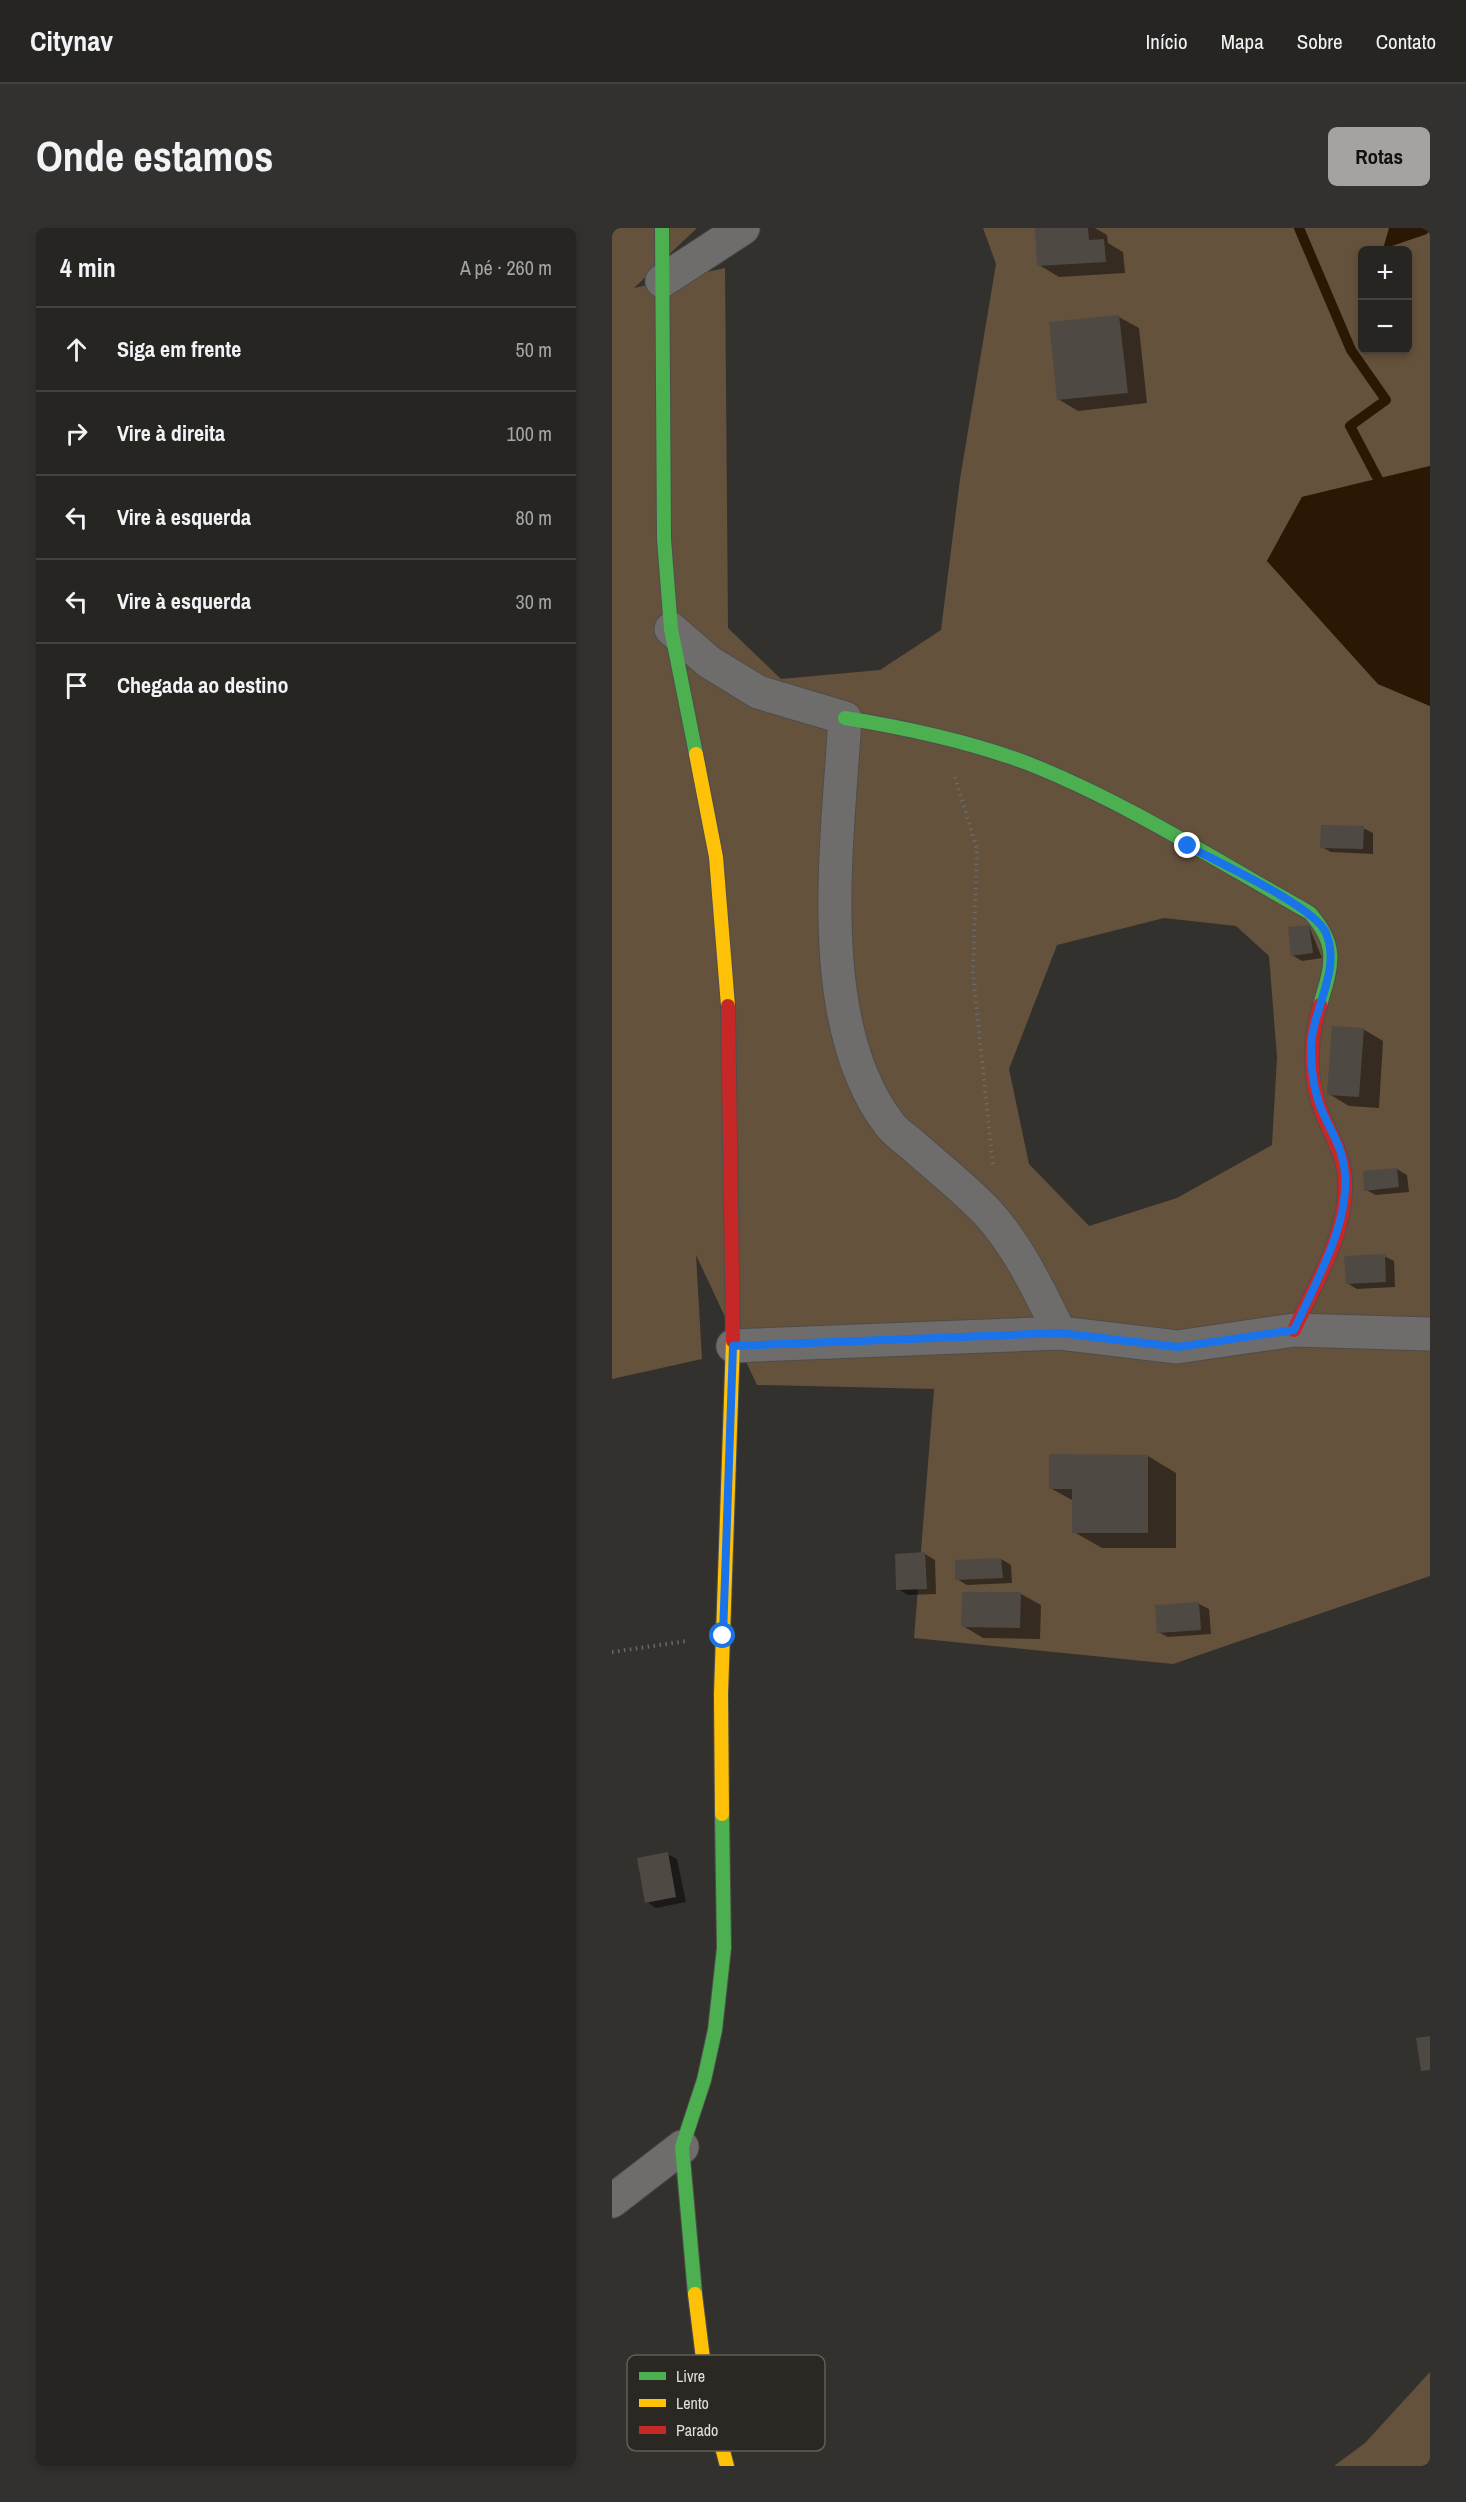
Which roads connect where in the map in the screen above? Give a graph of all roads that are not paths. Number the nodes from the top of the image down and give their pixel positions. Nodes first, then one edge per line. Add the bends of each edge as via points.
1 (662, 228) edge
2 (743, 228) edge
3 (662, 281) junction
4 (671, 629) junction
5 (845, 718) junction
6 (1294, 1330) junction
7 (1060, 1333) junction
8 (1430, 1334) edge
9 (733, 1346) junction
10 (682, 2147) junction
11 (612, 2201) edge
12 (703, 2355) edge
13 (723, 2451) edge
14 (727, 2466) edge

1 - 3 street
2 - 3 street
3 - 4 street via 664,539
4 - 5 street via 708,662 758,692
4 - 9 street via 716,857 727,984
5 - 6 street via 911,729 1051,773 1310,913 1326,932 1330,954 1326,986 1313,1027 1313,1076 1319,1104 1344,1166 1345,1195 1326,1258
5 - 7 street via 835,884 839,978 848,1038 865,1082 891,1126 987,1213 1023,1258
6 - 7 street via 1178,1347
6 - 8 street
7 - 9 street
9 - 10 street via 723,1636 724,1948 721,1990 704,2079
10 - 11 street
10 - 12 street
13 - 14 street

